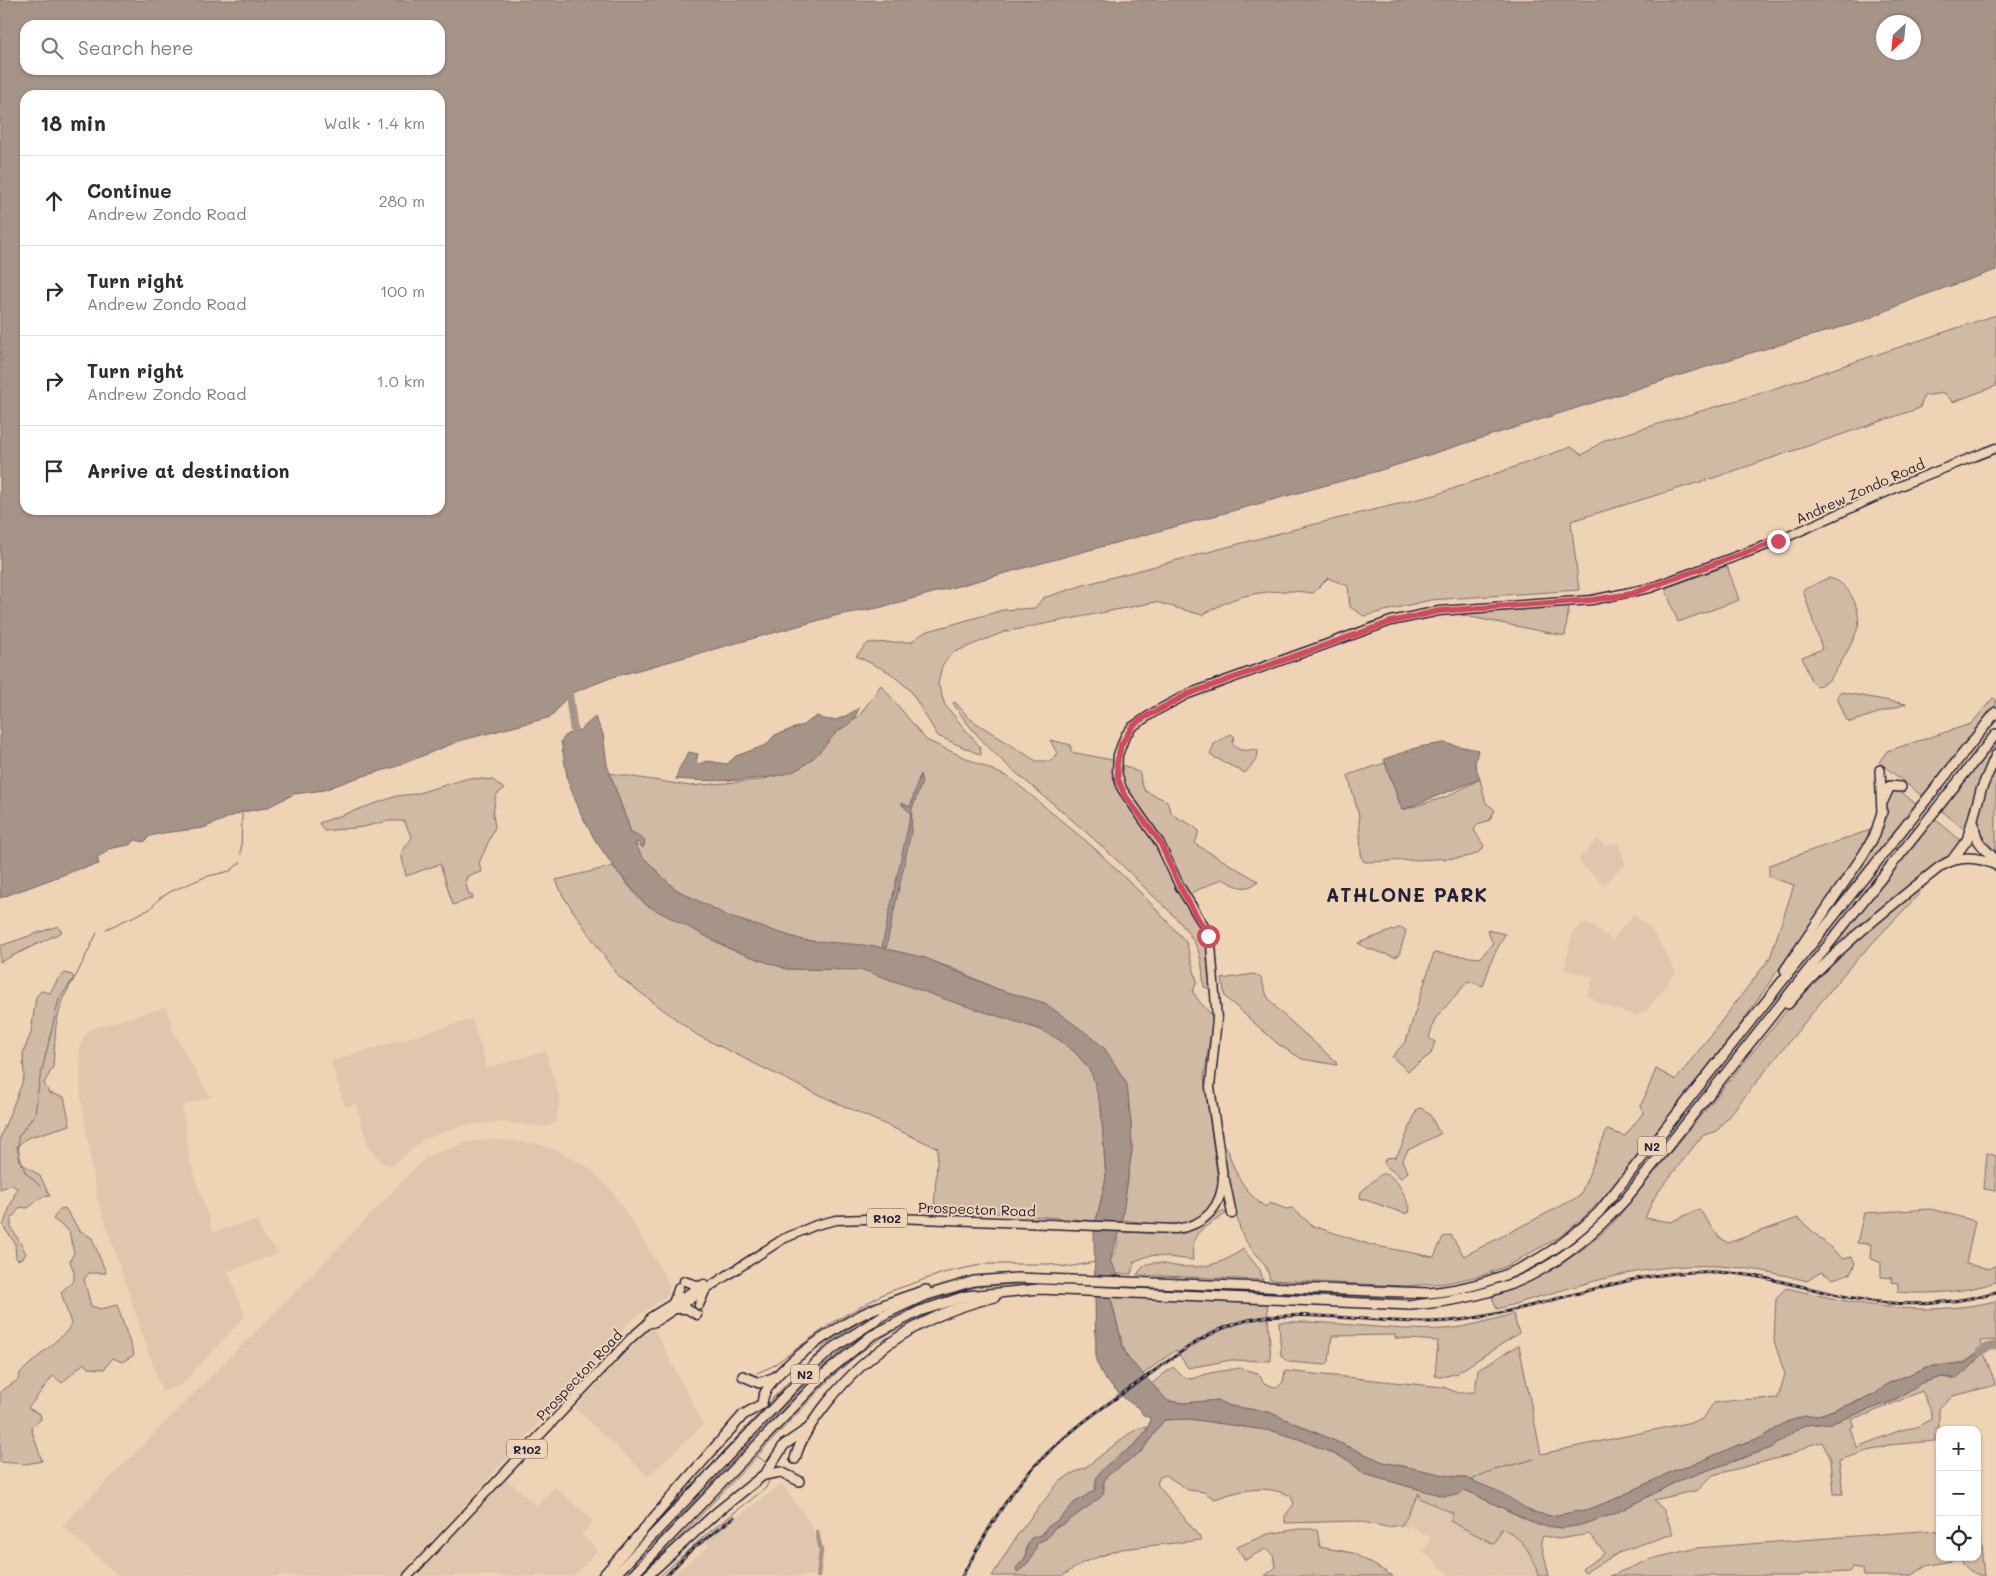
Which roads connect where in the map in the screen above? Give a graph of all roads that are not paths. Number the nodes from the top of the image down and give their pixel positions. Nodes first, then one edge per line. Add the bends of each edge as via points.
1 (1996, 448) edge
2 (1996, 712) edge
3 (1996, 734) edge
4 (1996, 755) edge
5 (1880, 770) dead end
6 (1901, 787) dead end
7 (1882, 803) junction
8 (1974, 822) junction
9 (1952, 860) junction
10 (1996, 860) edge
11 (1996, 865) edge
12 (1750, 1022) junction
13 (1751, 1041) junction
14 (1223, 1176) junction
15 (1232, 1214) dead end
16 (1047, 1224) joint
17 (974, 1281) junction
18 (703, 1287) junction
19 (1019, 1290) junction
20 (700, 1305) dead end
21 (673, 1307) junction
22 (697, 1315) dead end
23 (742, 1376) dead end
24 (777, 1376) junction
25 (806, 1430) junction
26 (795, 1459) dead end
27 (763, 1475) junction
28 (798, 1481) dead end
29 (408, 1576) edge
30 (603, 1576) edge
31 (614, 1576) edge
32 (632, 1576) edge
33 (647, 1576) edge

1 - 14 main road, Andrew Zondo Road / R102 via 1909,482 1778,541 1650,588 1592,600 1439,611 1391,622 1188,694 1132,727 1118,755 1117,772 1122,789 1160,842 1211,945 1217,1019 1210,1087
2 - 12 highway, N2
3 - 13 highway, N2
4 - 8 highway via 1981,790
5 - 7 highway
6 - 7 highway via 1889,788
7 - 12 highway via 1880,821 1868,848
8 - 9 highway via 1967,840
8 - 10 highway via 1976,838
9 - 11 highway via 1972,858
9 - 13 highway via 1841,949 1801,988 1761,1036
12 - 17 highway, N2 via 1599,1212 1578,1233 1521,1270 1459,1290 1429,1293 1056,1278
13 - 19 highway, N2 via 1605,1222 1567,1254 1524,1279 1465,1299 1411,1305
14 - 15 main road
14 - 16 main road, Andrew Zondo Road / R102 via 1218,1203 1203,1220 1190,1227
16 - 18 main road, Prospecton Road / R102 via 873,1218 836,1220 783,1239
17 - 24 highway via 940,1286 867,1312 834,1330
17 - 31 highway, N2 via 904,1305 835,1347 816,1363
18 - 20 main road
18 - 21 main road, Prospecton Road / R102
18 - 21 main road via 682,1284
19 - 25 highway via 947,1310 902,1333 860,1366
19 - 32 highway, N2 via 981,1293 947,1302 920,1311 871,1336 802,1397
21 - 22 main road via 687,1309
21 - 29 main road, Prospecton Road / R102 via 631,1338
23 - 24 highway via 759,1383
24 - 30 highway via 763,1396 762,1404 743,1415
25 - 26 highway
25 - 27 highway via 784,1445
27 - 28 highway via 780,1472
27 - 33 highway

